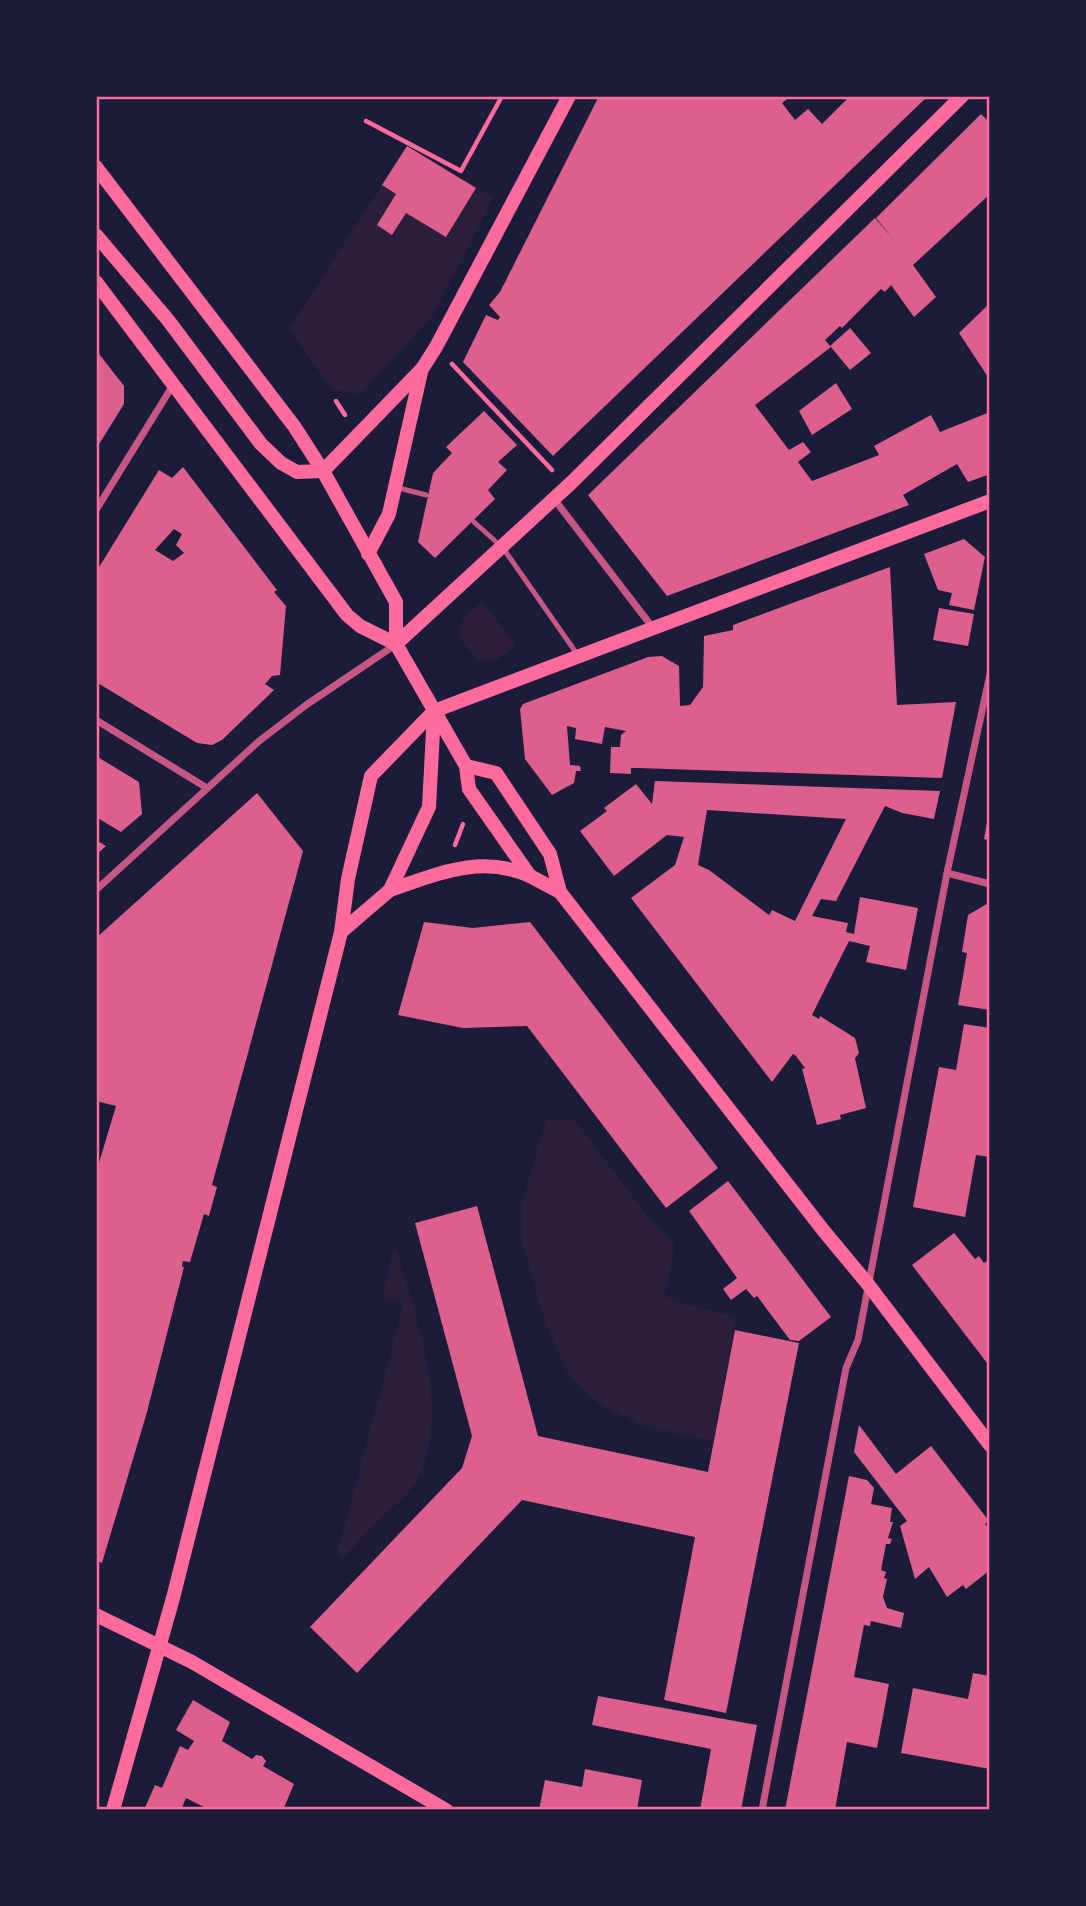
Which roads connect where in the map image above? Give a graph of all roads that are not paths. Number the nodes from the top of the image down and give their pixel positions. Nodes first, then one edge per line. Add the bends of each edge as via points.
1 (569, 96) edge
2 (962, 96) edge
3 (96, 167) edge
4 (96, 234) edge
5 (96, 282) edge
6 (422, 369) junction
7 (173, 384) junction
8 (323, 471) junction
9 (396, 487) junction
10 (426, 495) dead end
11 (554, 499) junction
12 (990, 500) edge
13 (96, 510) edge
14 (474, 522) dead end
15 (503, 548) junction
16 (368, 554) junction
17 (653, 628) junction
18 (396, 644) junction
19 (579, 656) junction
20 (990, 674) edge
21 (435, 711) junction
22 (96, 720) edge
23 (466, 766) junction
24 (207, 788) junction
25 (947, 873) junction
26 (530, 876) junction
27 (990, 884) edge
28 (96, 890) edge
29 (390, 890) junction
30 (560, 892) junction
31 (341, 932) junction
32 (867, 1283) junction
33 (990, 1445) edge
34 (96, 1615) edge
35 (159, 1646) junction
36 (113, 1810) edge
37 (446, 1810) edge
38 (762, 1810) edge

1 - 6 main road
2 - 11 main road
3 - 8 main road
4 - 8 main road via 261,444 297,472
5 - 7 main road
6 - 8 main road
6 - 9 main road
7 - 13 street
7 - 18 main road via 347,615
8 - 16 main road
9 - 10 lane
9 - 16 main road via 389,514
11 - 15 main road
11 - 17 street
12 - 17 main road
14 - 15 lane
15 - 18 main road
15 - 19 lane
16 - 18 main road via 396,602
17 - 19 main road
18 - 21 main road
18 - 24 street via 287,720
19 - 21 main road
20 - 25 street
21 - 23 main road
21 - 29 main road via 429,807
21 - 31 main road via 371,776
22 - 24 street
23 - 26 main road via 469,789
23 - 30 main road via 496,773 550,854
24 - 28 street
25 - 27 street
25 - 32 street
26 - 29 main road via 511,867 486,864
26 - 30 main road
29 - 31 main road
30 - 32 main road
31 - 35 main road
32 - 33 main road
32 - 38 street via 858,1340 846,1368
34 - 35 main road
35 - 36 main road
35 - 37 main road

